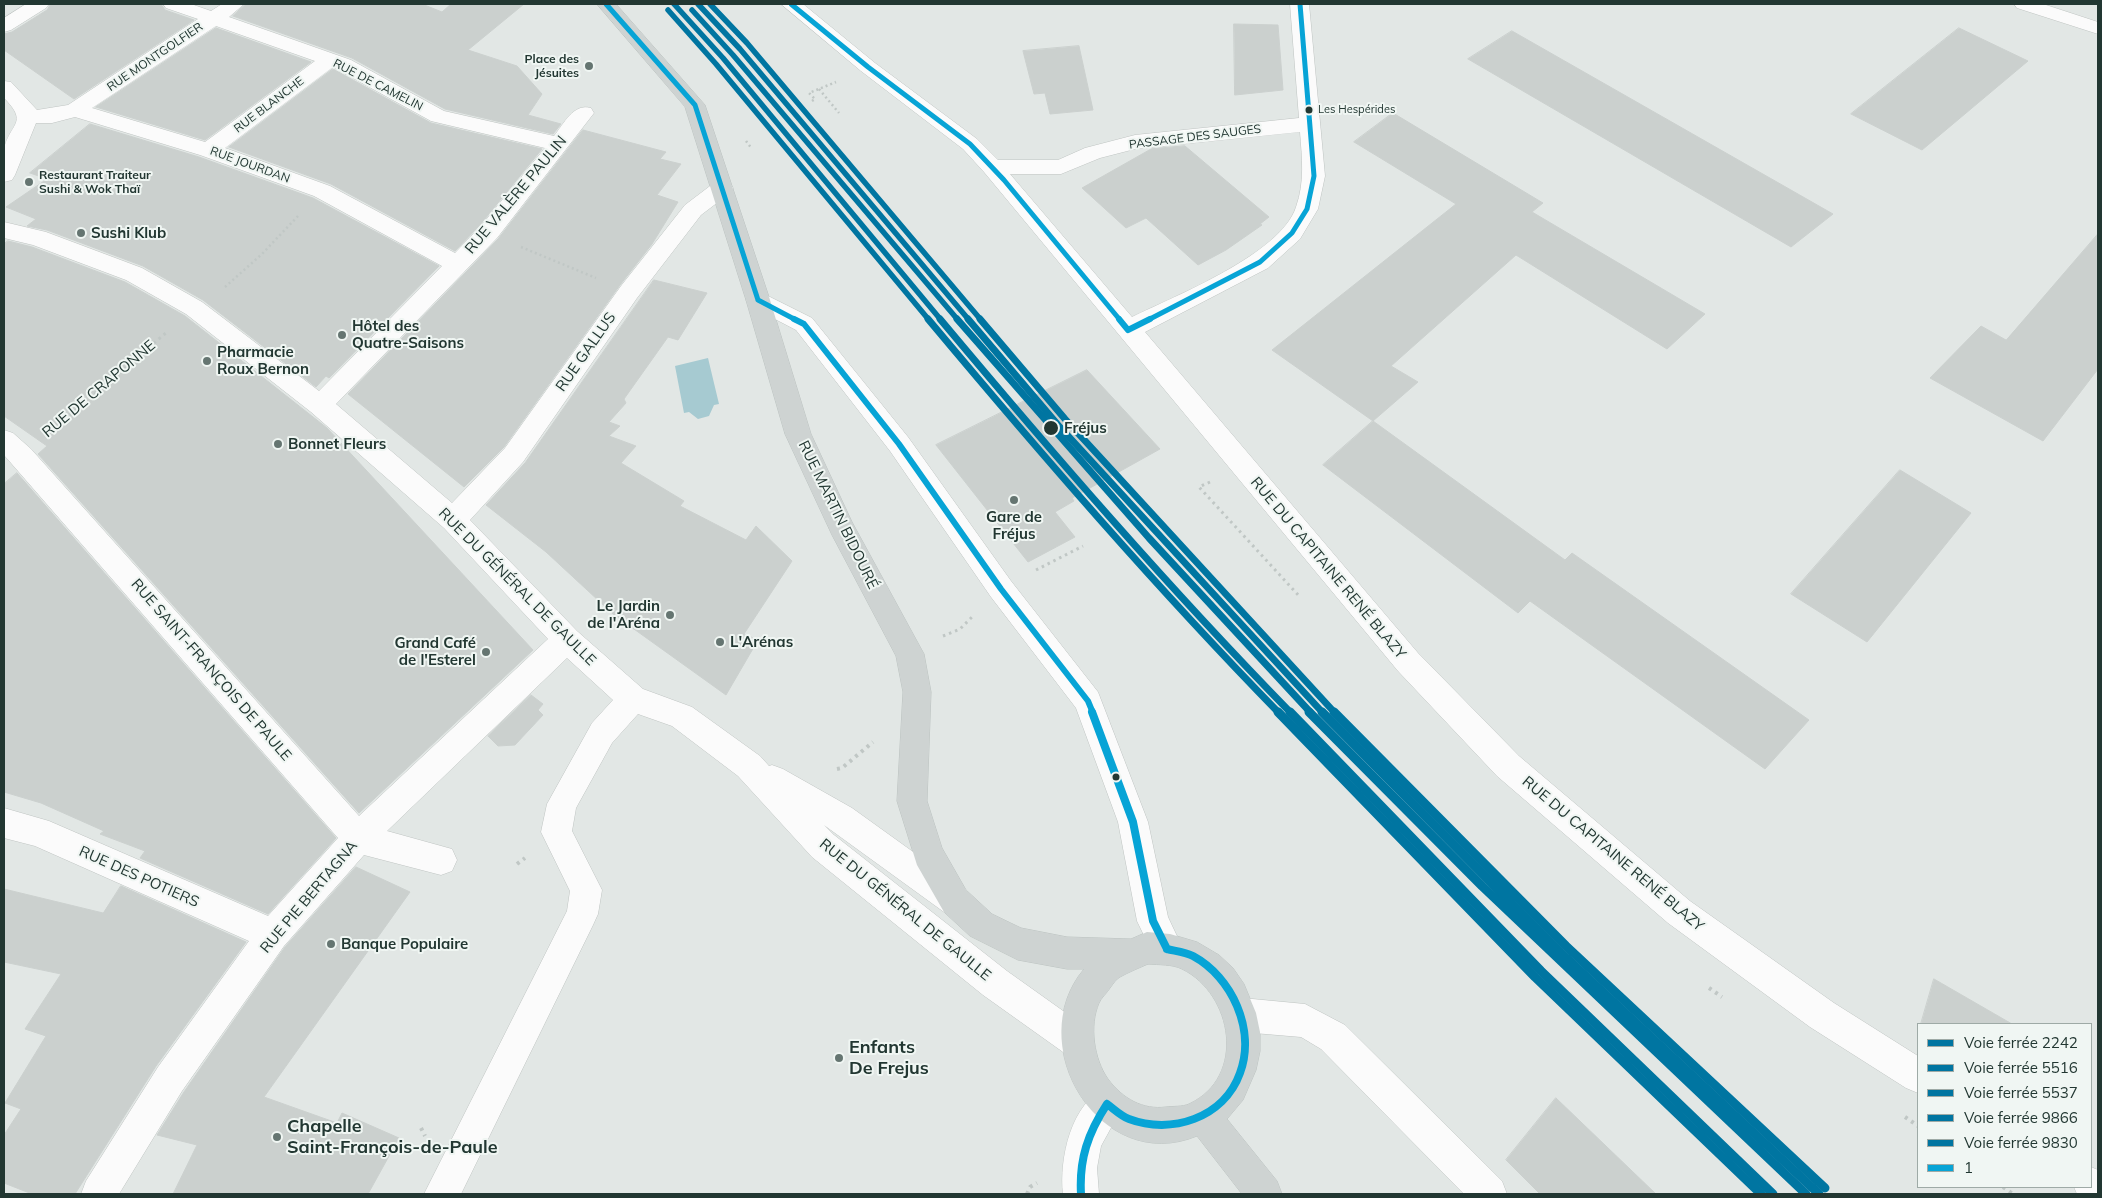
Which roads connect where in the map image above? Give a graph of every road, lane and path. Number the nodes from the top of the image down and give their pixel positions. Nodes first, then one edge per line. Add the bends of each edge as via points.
1 (39, 4) edge
2 (173, 4) edge
3 (235, 4) edge
4 (606, 4) edge
5 (791, 4) edge
6 (1300, 4) edge
7 (2024, 4) edge
8 (213, 19) junction
9 (4, 26) edge
10 (2098, 28) edge
11 (329, 60) junction
12 (4, 87) edge
13 (812, 101) dead end
14 (75, 110) junction
15 (584, 113) dead end
16 (840, 113) dead end
17 (28, 117) junction
18 (1310, 124) junction
19 (558, 144) junction
20 (10, 148) edge
21 (208, 150) junction
22 (992, 168) junction
23 (4, 175) edge
24 (722, 188) junction
25 (322, 191) junction
26 (4, 230) edge
27 (489, 232) junction
28 (458, 264) junction
29 (629, 292) junction
30 (758, 300) junction
31 (194, 308) junction
32 (1128, 330) junction
33 (320, 405) junction
34 (13, 448) edge
35 (453, 520) junction
36 (1083, 546) dead end
37 (1001, 589) junction
38 (567, 640) junction
39 (633, 698) junction
40 (879, 735) dead end
41 (749, 766) junction
42 (833, 770) dead end
43 (4, 823) edge
44 (358, 838) junction
45 (441, 860) dead end
46 (955, 901) junction
47 (273, 935) junction
48 (1167, 949) junction
49 (1127, 953) junction
50 (1242, 1015) junction
51 (1075, 1040) junction
52 (1917, 1075) edge
53 (1107, 1104) junction
54 (1203, 1116) junction
55 (99, 1194) edge
56 (442, 1194) edge
57 (1081, 1194) edge
58 (1264, 1194) edge
59 (1489, 1194) edge

1 - 9 street
2 - 8 street, RUE DE CAMELIN
3 - 8 street, RUE MONTGOLFIER
4 - 24 main road, RUE MARTIN BIDOURÉ via 695,105
5 - 22 street, RUE DU CAPITAINE RENÉ BLAZY via 970,144
6 - 18 street
7 - 10 street
8 - 11 street, RUE DE CAMELIN
8 - 14 street, RUE MONTGOLFIER
11 - 19 street, RUE DE CAMELIN via 344,64 438,116
11 - 21 street, RUE BLANCHE
12 - 17 street via 27,109
13 - 16 path via 815,100 809,93 819,90
14 - 17 street via 52,116
14 - 21 street, RUE JOURDAN
15 - 19 street, RUE VALÈRE PAULIN
17 - 20 street
18 - 22 street, PASSAGE DES SAUGES via 1135,142 1061,167
18 - 32 street via 1314,176 1307,209 1292,233 1260,262
19 - 27 street, RUE VALÈRE PAULIN
20 - 23 street
21 - 25 street, RUE JOURDAN
22 - 32 street, RUE DU CAPITAINE RENÉ BLAZY
24 - 29 street, RUE GALLUS via 693,210
24 - 30 main road, RUE MARTIN BIDOURÉ
25 - 28 street, RUE JOURDAN
25 - 31 path, RUE DE CRAPONNE via 255,260 215,296
26 - 31 street, RUE DU GÉNÉRAL DE GAULLE via 38,238 134,274
27 - 28 street, RUE VALÈRE PAULIN
27 - 29 path
28 - 33 street, RUE VALÈRE PAULIN
29 - 35 street, RUE GALLUS via 514,455
30 - 37 street via 804,324 899,444
30 - 46 main road, RUE MARTIN BIDOURÉ via 798,434 841,527 910,654 917,692 912,800 928,854
31 - 33 street, RUE DU GÉNÉRAL DE GAULLE
31 - 34 path, RUE DE CRAPONNE
32 - 52 street, RUE DU CAPITAINE RENÉ BLAZY via 1408,662 1508,766 1679,912 1822,1015
33 - 35 street, RUE DU GÉNÉRAL DE GAULLE
34 - 44 street, RUE SAINT-FRANÇOIS DE PAULE
35 - 38 street, RUE DU GÉNÉRAL DE GAULLE
36 - 37 path
37 - 48 street via 1088,701 1134,822 1153,921
38 - 39 street, RUE DU GÉNÉRAL DE GAULLE
38 - 44 street, RUE PIE BERTAGNA
39 - 41 street, RUE DU GÉNÉRAL DE GAULLE via 682,716
39 - 56 street via 602,733 562,804 556,832 586,890 582,914
40 - 42 path via 842,768
41 - 46 street via 841,818
41 - 51 street, RUE DU GÉNÉRAL DE GAULLE via 823,846 994,983
43 - 47 street, RUE DES POTIERS via 38,832
44 - 45 street
44 - 47 street, RUE PIE BERTAGNA
46 - 49 main road, RUE MARTIN BIDOURÉ via 981,925 1018,944 1067,953
47 - 55 street, RUE PIE BERTAGNA via 170,1079
48 - 49 main road via 1147,948
48 - 50 main road via 1191,956 1213,970 1230,990
49 - 51 main road via 1105,966 1088,987 1078,1012
50 - 54 main road via 1245,1044 1240,1073 1225,1098
50 - 59 street via 1305,1022 1333,1038
51 - 53 main road via 1091,1085
53 - 54 main road via 1128,1119 1154,1126 1180,1125
53 - 57 street via 1090,1126 1081,1149 1078,1172
54 - 58 main road

